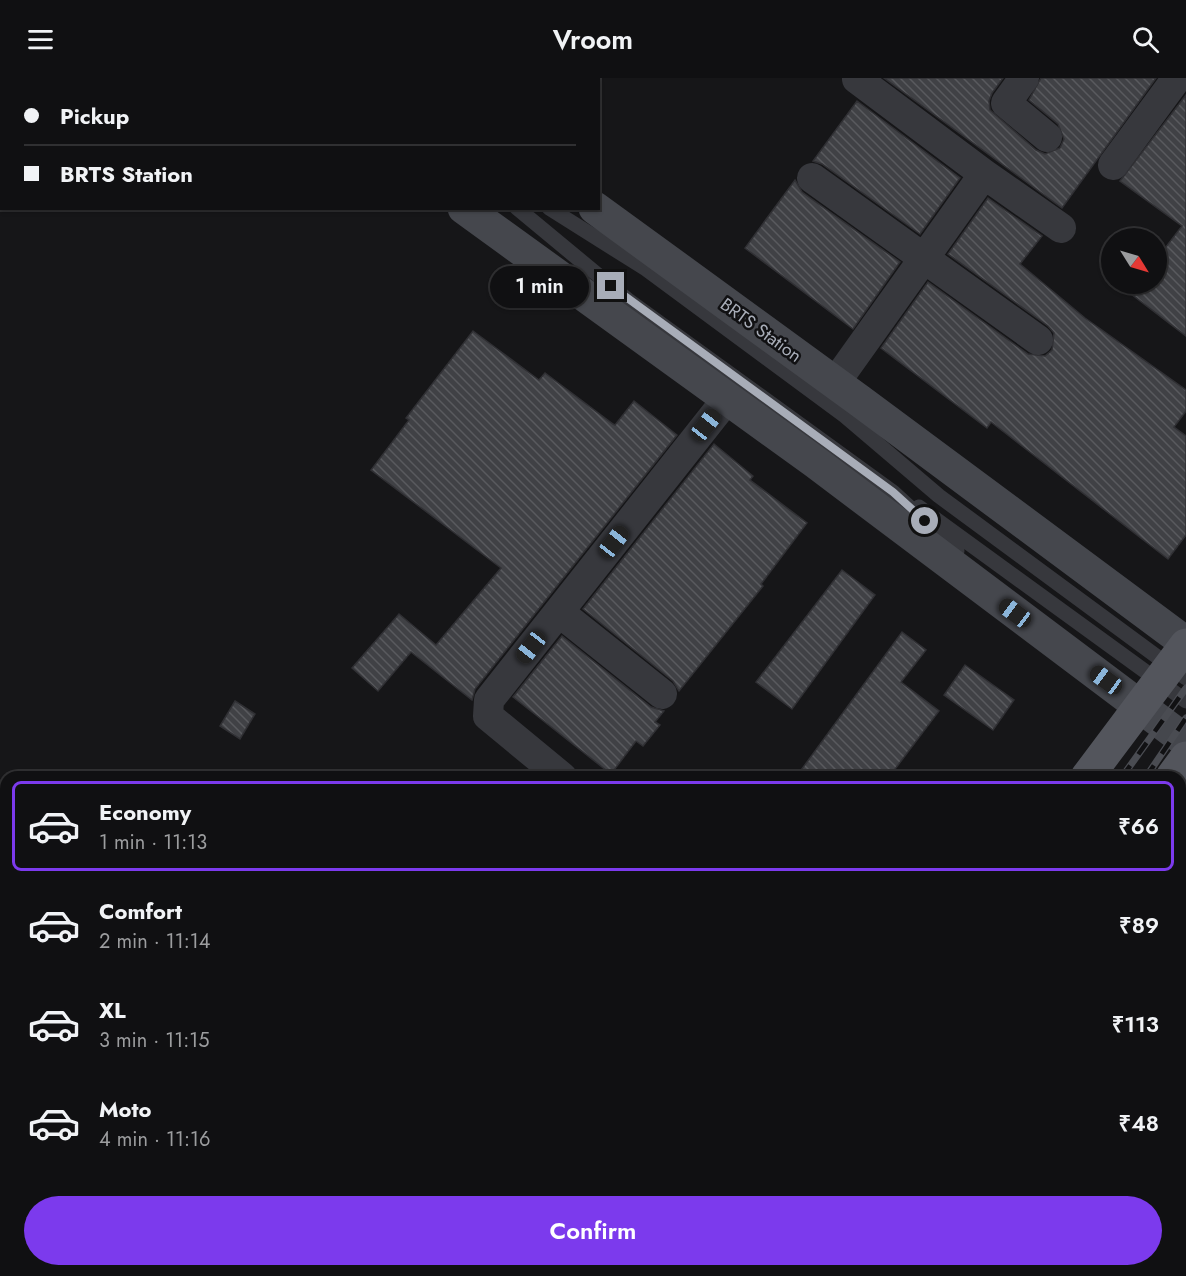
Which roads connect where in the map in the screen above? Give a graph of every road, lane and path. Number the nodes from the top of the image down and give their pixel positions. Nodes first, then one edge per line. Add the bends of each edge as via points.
1 (1024, 78) edge
2 (1177, 78) edge
3 (857, 79) edge
4 (1047, 137) dead end
5 (1113, 165) dead end
6 (984, 174) junction
7 (812, 178) dead end
8 (467, 210) edge
9 (520, 210) edge
10 (552, 210) edge
11 (598, 210) edge
12 (1061, 228) dead end
13 (925, 258) junction
14 (1038, 340) dead end
15 (836, 382) junction
16 (727, 399) junction
17 (893, 492) junction
18 (559, 612) junction
19 (1070, 654) junction
20 (1171, 670) edge
21 (662, 694) dead end
22 (1186, 701) edge
23 (1186, 741) edge
24 (1186, 758) edge
25 (555, 771) edge
26 (1092, 771) edge
27 (1176, 771) edge

1 - 4 street via 1006,103
2 - 5 street
3 - 6 street
6 - 12 street
6 - 13 street
7 - 13 street
8 - 16 main road
9 - 17 lane via 628,300
10 - 20 lane, BRTS Station via 655,276 845,416 939,496
11 - 15 main road
13 - 14 street
13 - 15 street
15 - 20 main road
16 - 18 street
16 - 19 main road
17 - 19 lane
17 - 20 lane
18 - 21 street
18 - 25 street via 489,700 488,716
19 - 20 main road
20 - 22 lane
20 - 23 main road
20 - 26 main road
24 - 27 main road

